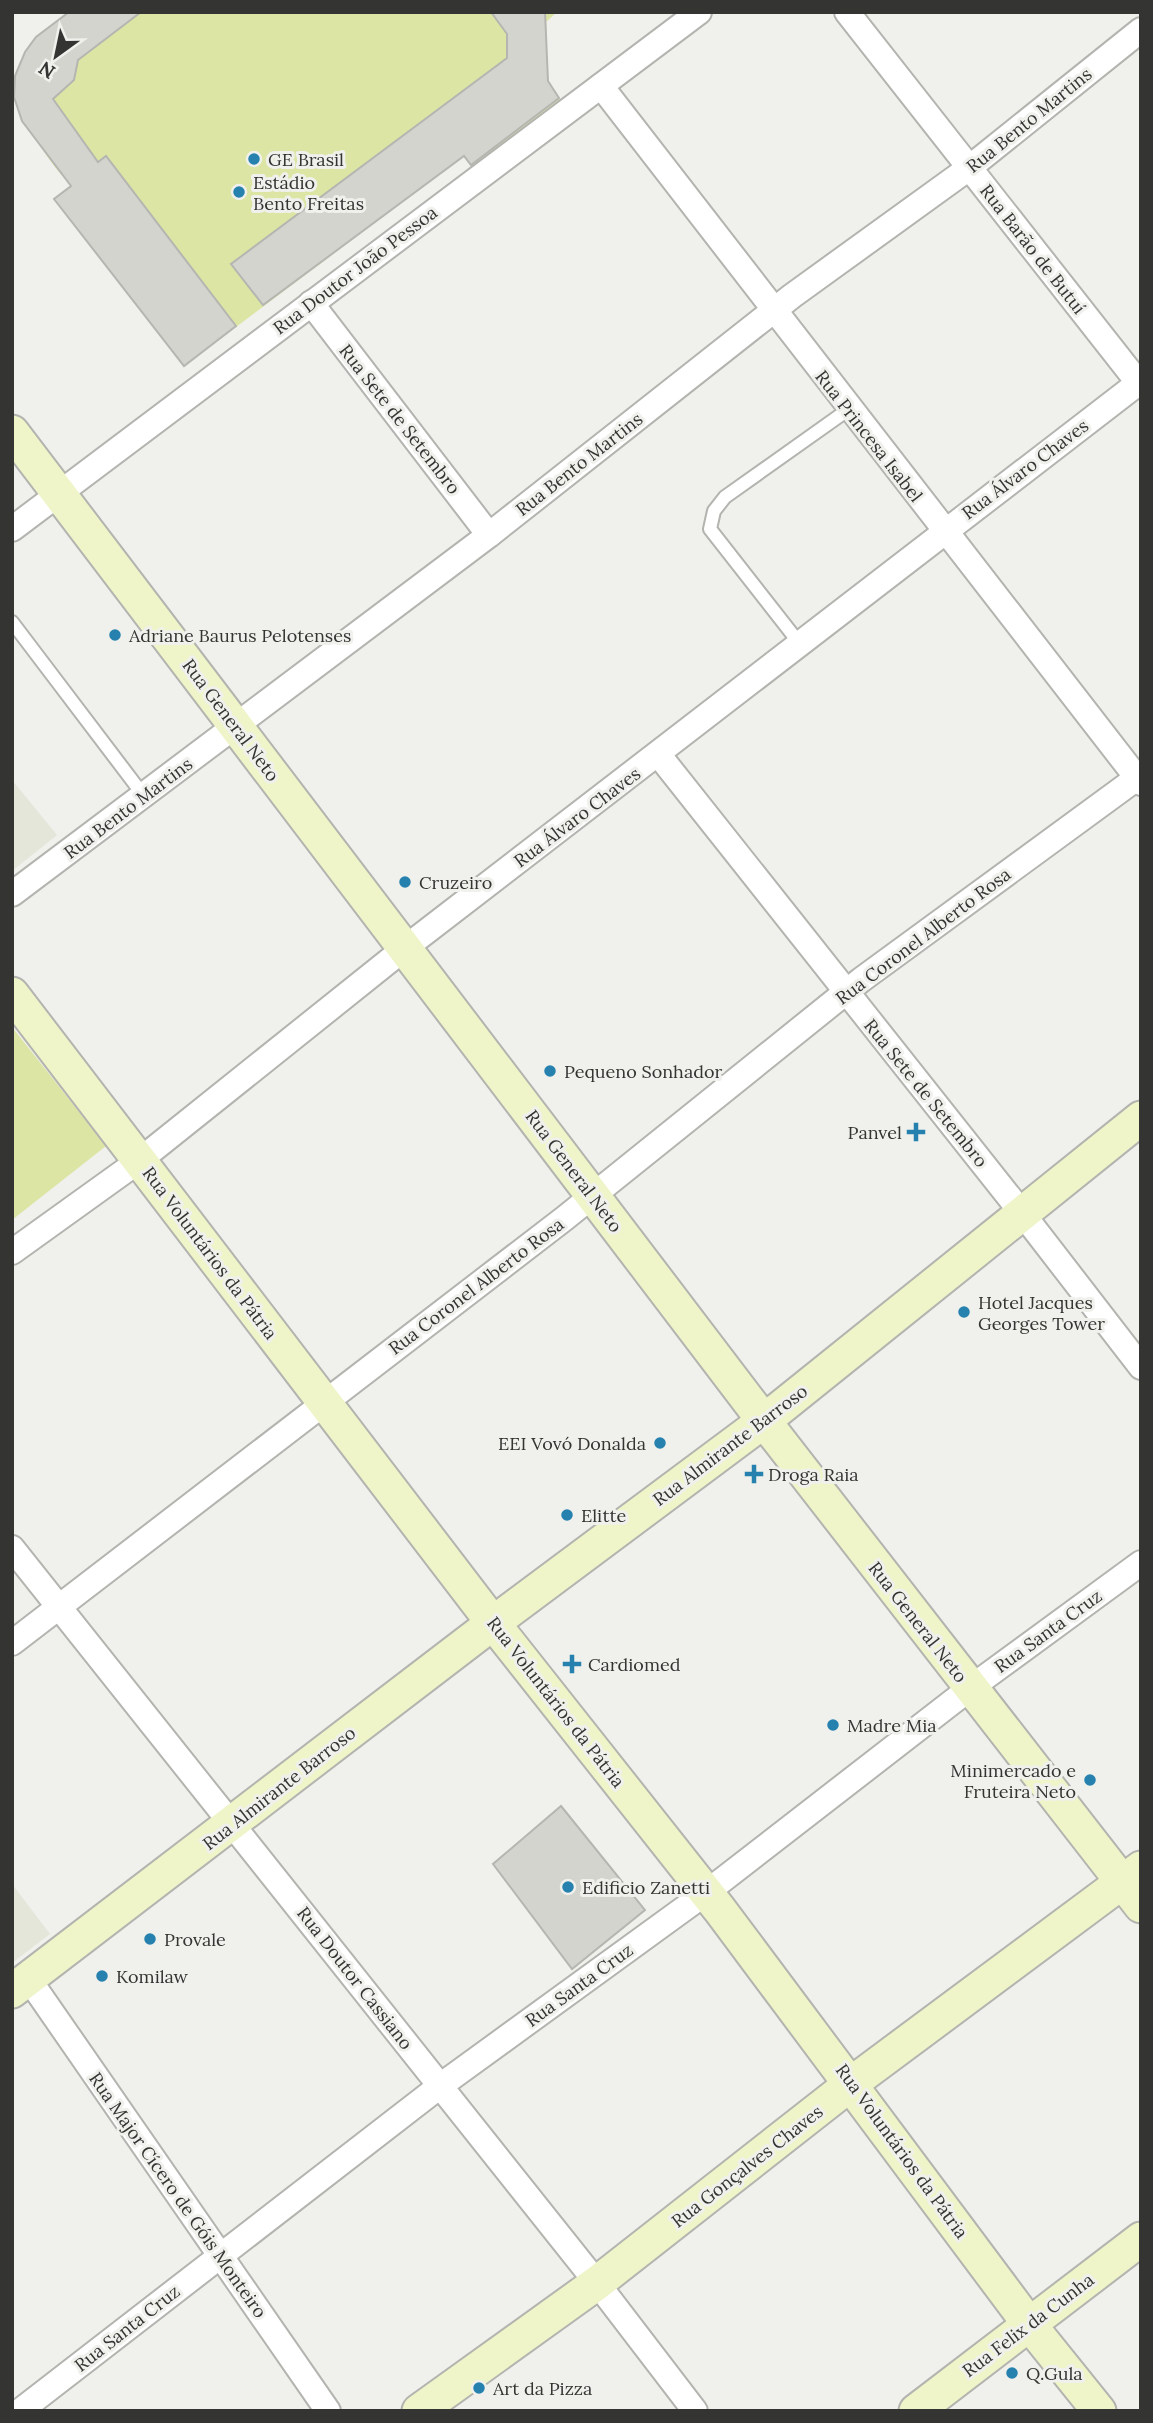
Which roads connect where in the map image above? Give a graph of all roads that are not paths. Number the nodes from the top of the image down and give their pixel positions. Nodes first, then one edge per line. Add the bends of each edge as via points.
1 (699, 12) edge
2 (847, 12) edge
3 (1141, 30) edge
4 (601, 86) junction
5 (969, 169) junction
6 (311, 303) junction
7 (773, 311) junction
8 (1140, 383) edge
9 (849, 409) junction
10 (12, 432) edge
11 (61, 494) junction
12 (12, 528) edge
13 (943, 531) junction
14 (489, 535) junction
15 (12, 622) edge
16 (800, 644) junction
17 (235, 726) junction
18 (658, 754) junction
19 (1140, 779) edge
20 (144, 797) junction
21 (12, 894) edge
22 (405, 948) junction
23 (845, 993) junction
24 (12, 994) edge
25 (1141, 1118) edge
26 (140, 1160) junction
27 (593, 1195) junction
28 (1022, 1213) junction
29 (12, 1252) edge
30 (1141, 1367) edge
31 (323, 1402) junction
32 (764, 1421) junction
33 (12, 1548) edge
34 (1141, 1563) edge
35 (59, 1608) junction
36 (493, 1623) junction
37 (12, 1643) edge
38 (970, 1689) junction
39 (233, 1825) junction
40 (1135, 1886) edge
41 (707, 1892) junction
42 (20, 1985) edge
43 (852, 2083) junction
44 (440, 2086) junction
45 (1141, 2239) edge
46 (220, 2256) junction
47 (597, 2283) junction
48 (1029, 2324) junction
49 (20, 2411) edge
50 (328, 2411) edge
51 (419, 2411) edge
52 (695, 2411) edge
53 (916, 2411) edge
54 (1099, 2411) edge

1 - 4 street, Rua Doutor João Pessoa
2 - 5 street, Rua Barão de Butuí
3 - 5 street, Rua Bento Martins
4 - 6 street, Rua Doutor João Pessoa
4 - 7 street, Rua Princesa Isabel
5 - 7 street, Rua Bento Martins
5 - 8 street, Rua Barão de Butuí
6 - 11 street, Rua Doutor João Pessoa
6 - 14 street, Rua Sete de Setembro
7 - 9 street, Rua Princesa Isabel
7 - 14 street, Rua Bento Martins
8 - 13 street, Rua Álvaro Chaves
9 - 13 street, Rua Princesa Isabel
9 - 16 lane via 725,497 714,511 710,529
10 - 11 street, Rua General Neto
11 - 12 street, Rua Doutor João Pessoa
11 - 17 street, Rua General Neto
13 - 16 street, Rua Álvaro Chaves
13 - 19 street, Rua Princesa Isabel
14 - 17 street, Rua Bento Martins
15 - 20 lane
16 - 18 street, Rua Álvaro Chaves
17 - 20 street, Rua Bento Martins
17 - 22 street, Rua General Neto
18 - 22 street, Rua Álvaro Chaves
18 - 23 street, Rua Sete de Setembro
19 - 23 street, Rua Coronel Alberto Rosa
20 - 21 street, Rua Bento Martins
22 - 26 street, Rua Álvaro Chaves
22 - 27 street, Rua General Neto
23 - 27 street, Rua Coronel Alberto Rosa
23 - 28 street, Rua Sete de Setembro
24 - 26 street, Rua Voluntários da Pátria
25 - 28 street, Rua Almirante Barroso
26 - 29 street, Rua Álvaro Chaves
26 - 31 street, Rua Voluntários da Pátria
27 - 31 street, Rua Coronel Alberto Rosa
27 - 32 street, Rua General Neto
28 - 30 street, Rua Sete de Setembro
28 - 32 street, Rua Almirante Barroso
31 - 35 street, Rua Coronel Alberto Rosa
31 - 36 street, Rua Voluntários da Pátria
32 - 36 street, Rua Almirante Barroso
32 - 38 street, Rua General Neto
33 - 35 street, Rua Doutor Cassiano
34 - 38 street, Rua Santa Cruz
35 - 37 street, Rua Coronel Alberto Rosa
35 - 39 street, Rua Doutor Cassiano
36 - 39 street, Rua Almirante Barroso
36 - 41 street, Rua Voluntários da Pátria
38 - 40 street, Rua General Neto
38 - 41 street, Rua Santa Cruz
39 - 42 street, Rua Almirante Barroso
39 - 44 street, Rua Doutor Cassiano
40 - 43 street, Rua Gonçalves Chaves
41 - 43 street, Rua Voluntários da Pátria
41 - 44 street, Rua Santa Cruz
42 - 46 street, Rua Major Cícero de Góis Monteiro
43 - 47 street, Rua Gonçalves Chaves
43 - 48 street, Rua Voluntários da Pátria
44 - 46 street, Rua Santa Cruz
44 - 47 street, Rua Doutor Cassiano
45 - 48 street, Rua Felix da Cunha
46 - 49 street, Rua Santa Cruz
46 - 50 street, Rua Major Cícero de Góis Monteiro
47 - 51 street, Rua Gonçalves Chaves
47 - 52 street, Rua Doutor Cassiano
48 - 53 street, Rua Felix da Cunha
48 - 54 street, Rua Voluntários da Pátria

